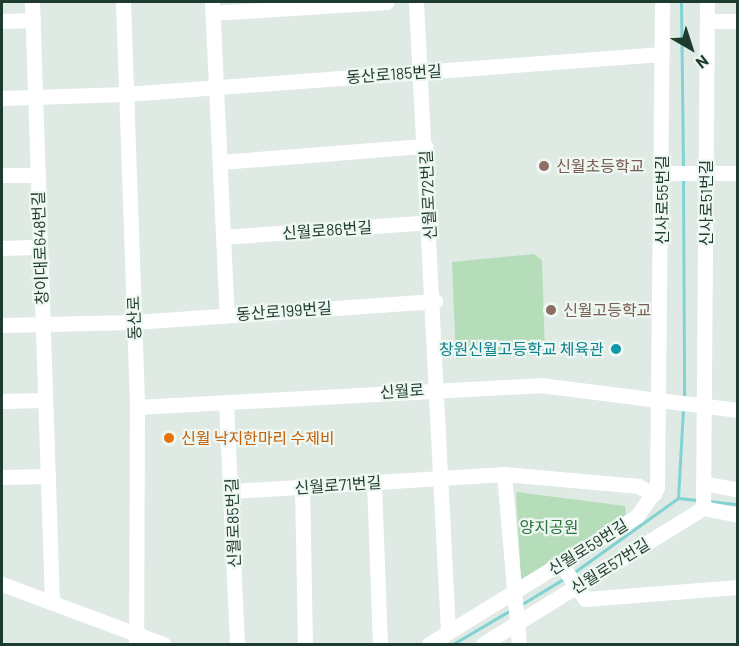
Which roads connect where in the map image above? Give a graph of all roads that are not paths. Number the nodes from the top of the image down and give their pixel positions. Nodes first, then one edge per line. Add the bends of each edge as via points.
1 (32, 2) edge
2 (123, 2) edge
3 (387, 2) edge
4 (416, 2) edge
5 (662, 2) edge
6 (706, 2) edge
7 (213, 7) edge
8 (33, 20) junction
9 (2, 21) edge
10 (707, 21) junction
11 (738, 21) edge
12 (662, 54) junction
13 (421, 72) junction
14 (216, 87) junction
15 (126, 94) junction
16 (35, 97) junction
17 (2, 98) edge
18 (425, 146) junction
19 (220, 162) junction
20 (665, 173) junction
21 (703, 173) junction
22 (738, 173) edge
23 (2, 175) edge
24 (38, 175) junction
25 (430, 222) junction
26 (223, 237) junction
27 (40, 247) junction
28 (2, 248) edge
29 (435, 301) junction
30 (227, 316) junction
31 (134, 322) junction
32 (43, 324) junction
33 (2, 326) edge
34 (440, 388) junction
35 (664, 399) junction
36 (45, 400) junction
37 (2, 401) edge
38 (226, 402) junction
39 (700, 403) junction
40 (137, 407) junction
41 (738, 410) edge
42 (504, 474) junction
43 (48, 476) junction
44 (2, 477) edge
45 (443, 478) junction
46 (374, 483) junction
47 (302, 487) junction
48 (738, 490) edge
49 (233, 491) junction
50 (654, 494) junction
51 (703, 498) junction
52 (738, 515) edge
53 (562, 566) junction
54 (2, 584) edge
55 (572, 586) junction
56 (738, 587) edge
57 (514, 596) junction
58 (52, 603) junction
59 (517, 620) junction
60 (448, 632) junction
61 (136, 640) edge
62 (163, 645) edge
63 (237, 645) edge
64 (305, 645) edge
65 (380, 645) edge
66 (429, 645) edge
67 (483, 645) edge
68 (519, 645) edge

1 - 8 street, 창이대로648번길
2 - 15 street, 동산로
3 - 7 street
4 - 13 street, 신월로72번길
5 - 12 street, 신사로55번길
6 - 10 street, 신사로51번길
7 - 14 street
8 - 9 street
8 - 16 street, 창이대로648번길
10 - 11 street
10 - 21 street, 신사로51번길
12 - 13 street, 동산로185번길
12 - 20 street, 신사로55번길
13 - 14 street, 동산로185번길
13 - 18 street, 신월로72번길
14 - 15 street, 동산로185번길
14 - 19 street
15 - 16 street, 동산로185번길
15 - 31 street, 동산로
16 - 17 street, 동산로185번길
16 - 24 street, 창이대로648번길
18 - 19 street
18 - 25 street, 신월로72번길
19 - 26 street
20 - 21 street
20 - 35 street, 신사로55번길
21 - 22 street
21 - 39 street, 신사로51번길
23 - 24 street
24 - 27 street, 창이대로648번길
25 - 26 street, 신월로86번길
25 - 29 street, 신월로72번길
26 - 30 street
27 - 28 street
27 - 32 street, 창이대로648번길
29 - 30 street, 동산로199번길
29 - 34 street, 신월로72번길
30 - 31 street, 동산로199번길
31 - 32 street, 동산로199번길
31 - 40 street, 동산로
32 - 33 street, 동산로199번길
32 - 36 street, 창이대로648번길
34 - 35 street, 신월로 via 540,385
34 - 38 street, 신월로
34 - 45 street
35 - 39 street, 신월로
35 - 50 street, 신월로59번길 via 662,471
36 - 37 street
36 - 43 street, 창이대로648번길
38 - 40 street, 신월로
38 - 49 street, 신월로85번길
39 - 41 street
39 - 51 street
40 - 61 street, 동산로
42 - 45 street
42 - 50 street via 638,486
42 - 57 street
43 - 44 street
43 - 58 street, 창이대로648번길
45 - 46 street, 신월로71번길
45 - 60 street
46 - 47 street, 신월로71번길
46 - 65 street
47 - 49 street, 신월로71번길
47 - 64 street
48 - 51 street
49 - 63 street, 신월로85번길
50 - 53 street, 신월로59번길 via 637,516
51 - 52 street
51 - 55 street, 신월로57번길
53 - 55 street
53 - 57 street, 신월로59번길
54 - 58 street
55 - 56 street via 585,599
55 - 59 street, 신월로57번길
57 - 59 street
57 - 60 street, 신월로59번길
58 - 61 street
59 - 67 street, 신월로57번길
59 - 68 street
60 - 66 street, 신월로59번길
61 - 62 street

